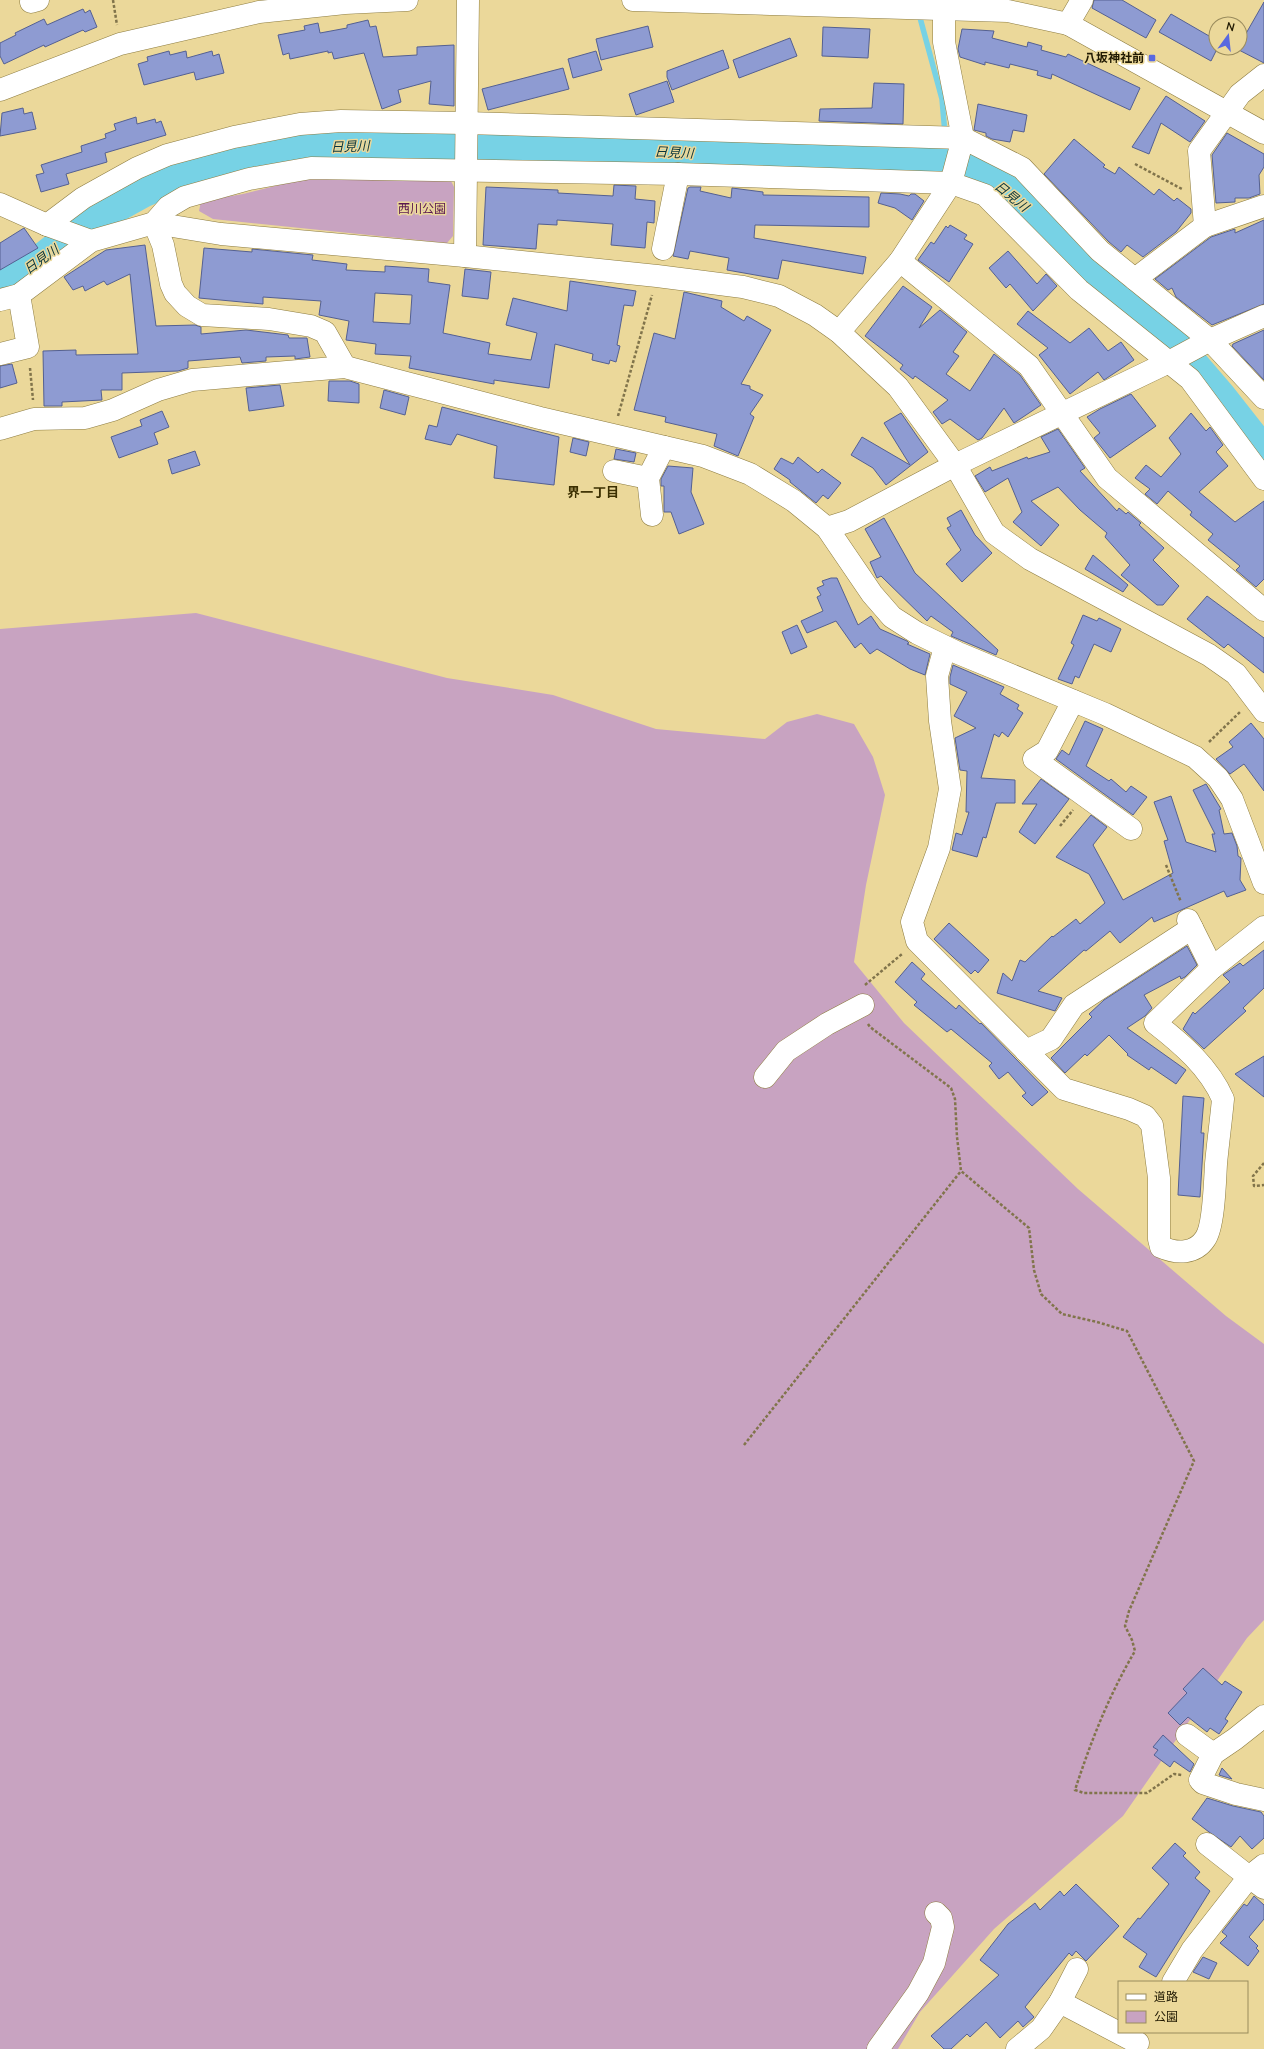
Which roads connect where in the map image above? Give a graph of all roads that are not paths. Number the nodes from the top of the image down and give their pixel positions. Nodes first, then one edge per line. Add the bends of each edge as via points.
1 (406, 0) edge
2 (468, 0) edge
3 (632, 0) edge
4 (1082, 0) edge
5 (337, 2) edge
6 (939, 6) edge
7 (1068, 24) junction
8 (1264, 75) edge
9 (0, 90) edge
10 (1226, 112) junction
11 (466, 123) junction
12 (1264, 133) edge
13 (961, 138) junction
14 (466, 171) junction
15 (678, 174) junction
16 (951, 183) junction
17 (0, 204) edge
18 (1264, 206) edge
19 (154, 223) junction
20 (47, 225) junction
21 (1205, 226) junction
22 (91, 241) junction
23 (663, 249) dead end
24 (465, 256) junction
25 (900, 261) junction
26 (1135, 279) junction
27 (10, 298) edge
28 (1264, 316) edge
29 (839, 332) junction
30 (1210, 340) junction
31 (0, 354) edge
32 (1169, 362) junction
33 (345, 367) junction
34 (1264, 398) edge
35 (1064, 414) junction
36 (0, 429) edge
37 (664, 447) junction
38 (955, 465) junction
39 (614, 471) dead end
40 (648, 478) junction
41 (1264, 479) edge
42 (652, 515) dead end
43 (827, 528) junction
44 (1264, 610) edge
45 (945, 647) junction
46 (1073, 700) junction
47 (1259, 704) edge
48 (1131, 829) dead end
49 (1264, 883) edge
50 (1264, 927) edge
51 (1212, 968) junction
52 (862, 1005) road end
53 (1026, 1051) junction
54 (765, 1077) dead end
55 (1264, 1716) edge
56 (1187, 1735) dead end
57 (1213, 1754) junction
58 (1264, 1800) edge
59 (1207, 1844) dead end
60 (1259, 1877) edge
61 (936, 1913) dead end
62 (1077, 1969) dead end
63 (1174, 1981) edge
64 (1060, 2002) junction
65 (1118, 2029) edge
66 (1127, 2033) edge
67 (1144, 2041) edge
68 (878, 2049) edge
69 (1017, 2049) edge

1 - 5 street
2 - 11 street
3 - 6 street via 904,8
4 - 7 street
5 - 9 street via 259,12 120,44
6 - 7 street via 1008,11
6 - 13 street
7 - 10 street
8 - 10 street via 1240,94
10 - 12 street
10 - 21 street via 1199,151
11 - 13 street
11 - 14 street
11 - 20 street via 340,121 300,124 234,137 166,155 137,168 83,198
13 - 16 street
13 - 26 street via 1022,168 1100,251
14 - 15 street
14 - 19 street via 311,168 249,179 185,197 168,207
14 - 24 street
15 - 16 street
15 - 23 street
16 - 25 street
16 - 32 street via 985,195 1079,290
17 - 20 street
18 - 21 street
19 - 22 street
19 - 24 street via 221,234
19 - 33 street via 163,245 171,284 186,306 202,315 269,319 311,326 325,332
20 - 22 street
21 - 26 street
22 - 27 street
24 - 29 street via 743,287 779,296 815,315
25 - 29 street
25 - 35 street via 1029,366
26 - 30 street
27 - 31 street via 28,347
28 - 30 street
29 - 38 street via 898,387
30 - 32 street
30 - 34 street
32 - 35 street
32 - 41 street via 1190,379
33 - 36 street via 192,380 85,418 34,419
33 - 37 street
35 - 38 street
35 - 44 street via 1107,478
37 - 40 street
37 - 43 street via 703,456 750,474 794,501
38 - 43 street via 849,521
38 - 47 street via 994,533 1030,559 1209,655 1236,674
39 - 40 street
40 - 42 street
43 - 45 street via 872,594 892,617
45 - 46 street
45 - 53 street via 937,676 940,721 950,789 939,848 912,922 917,941
46 - 48 street via 1047,751 1034,758
46 - 49 street via 1195,757 1218,778 1232,799
50 - 51 street
51 - 53 street via 1190,924 1074,1005 1051,1039
51 - 53 street via 1155,1023 1182,1044 1203,1067 1218,1087 1223,1100 1214,1202 1206,1238 1200,1246 1189,1251 1161,1247 1159,1178 1152,1125 1145,1116 1064,1089
52 - 54 street via 786,1051
55 - 57 street
56 - 57 street
57 - 58 street via 1200,1780 1203,1783
59 - 60 street
60 - 63 street via 1192,1950
61 - 68 street via 941,1918 943,1927 934,1963 918,1993
62 - 64 street
64 - 65 street
64 - 69 street via 1041,2029
66 - 67 street

